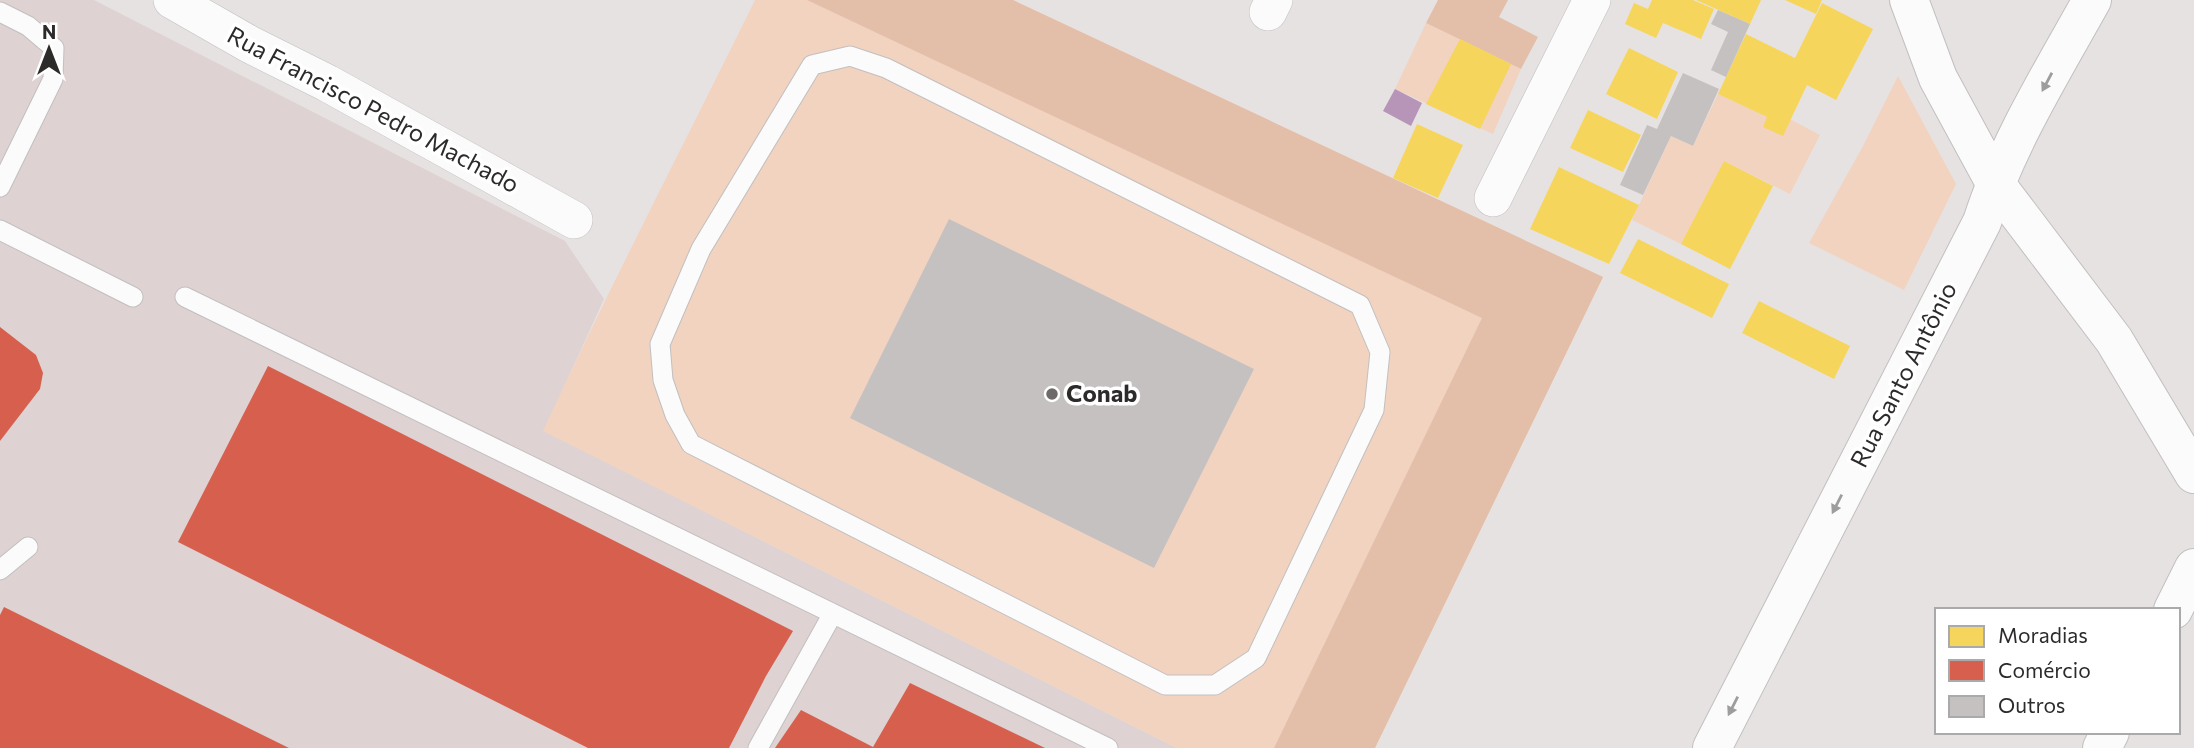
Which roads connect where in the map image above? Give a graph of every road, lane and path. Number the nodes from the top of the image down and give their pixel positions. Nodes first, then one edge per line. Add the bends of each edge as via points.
1 (172, 0) edge
2 (1592, 0) edge
3 (1909, 0) edge
4 (2075, 0) edge
5 (2092, 0) edge
6 (0, 12) edge
7 (2066, 48) junction
8 (1995, 183) junction
9 (0, 187) edge
10 (1493, 198) dead end
11 (574, 220) dead end
12 (0, 230) edge
13 (133, 297) dead end
14 (185, 297) dead end
15 (1374, 410) joint
16 (2194, 474) edge
17 (28, 547) dead end
18 (2194, 568) edge
19 (0, 570) edge
20 (2174, 608) edge
21 (832, 615) junction
22 (758, 748) edge
23 (1108, 748) edge
24 (1712, 748) edge

1 - 11 street, Rua Francisco Pedro Machado
2 - 10 street
3 - 8 street via 1938,78
4 - 7 street
5 - 7 street, Rua Santo Antônio
6 - 9 lane via 28,26 54,48 53,79
7 -> 8 street, Rua Santo Antônio
8 - 16 street via 2114,340
8 -> 24 street, Rua Santo Antônio via 1982,222
12 - 13 lane
14 - 21 lane
15 - 15 lane via 1380,352 1360,305 886,68 850,56 811,65 701,249 660,344 663,380 691,444 1165,685 1215,685 1256,658
17 - 19 lane
18 - 20 street
21 - 22 lane
21 - 23 lane

